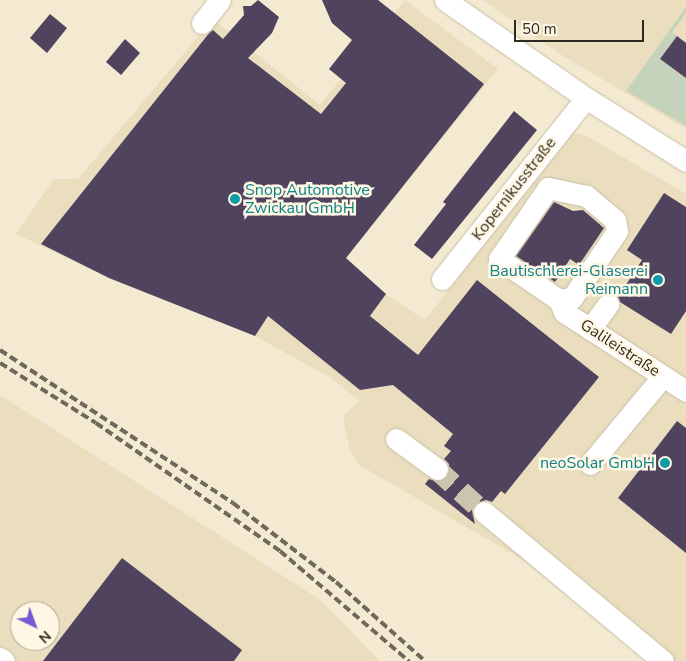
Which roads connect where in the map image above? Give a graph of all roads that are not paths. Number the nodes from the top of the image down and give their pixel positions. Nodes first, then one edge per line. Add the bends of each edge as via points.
1 (220, 0) edge
2 (444, 0) edge
3 (202, 22) dead end
4 (586, 98) junction
5 (686, 161) edge
6 (442, 279) dead end
7 (559, 300) junction
8 (608, 304) dead end
9 (590, 329) junction
10 (663, 376) junction
11 (686, 392) edge
12 (396, 439) dead end
13 (590, 464) dead end
14 (437, 469) tunnel mouth
15 (484, 512) tunnel mouth
16 (0, 658) edge
17 (4, 661) edge
18 (663, 661) edge

1 - 3 street
2 - 4 street
4 - 5 street
4 - 6 street, Kopernikusstraße
7 - 7 street, Galileistraße via 498,259 548,188 586,196 615,220 617,231 572,298
7 - 9 street, Galileistraße via 564,312
8 - 9 street
9 - 10 street, Galileistraße
10 - 11 street, Galileistraße
10 - 13 street
12 - 14 street
15 - 18 street
16 - 17 street

